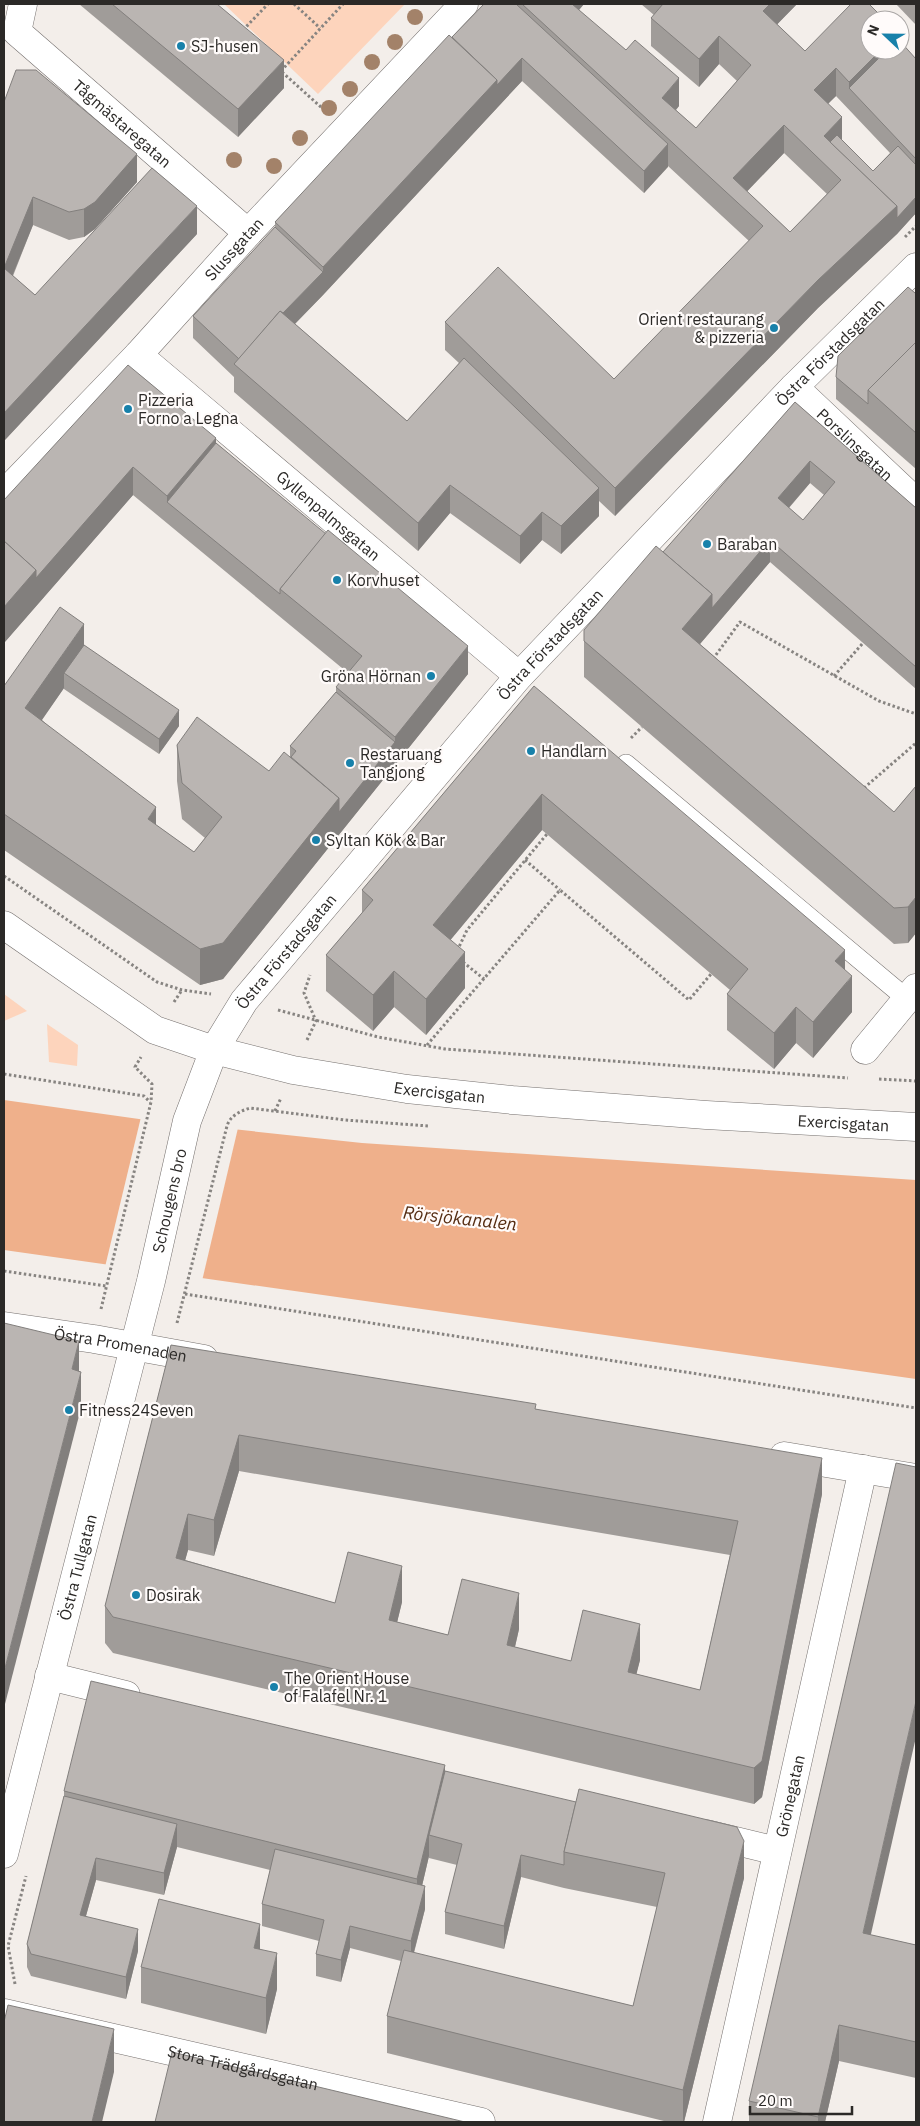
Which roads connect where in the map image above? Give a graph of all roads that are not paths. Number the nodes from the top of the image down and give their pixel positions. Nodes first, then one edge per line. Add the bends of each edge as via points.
1 (23, 4) edge
2 (464, 4) edge
3 (248, 233) junction
4 (916, 267) edge
5 (138, 355) junction
6 (794, 387) junction
7 (4, 494) edge
8 (916, 502) edge
9 (525, 681) junction
10 (613, 754) edge
11 (4, 925) edge
12 (912, 994) edge
13 (214, 1050) junction
14 (865, 1050) dead end
15 (916, 1127) edge
16 (151, 1281) joint
17 (4, 1326) edge
18 (134, 1347) junction
19 (228, 1363) edge
20 (755, 1451) edge
21 (863, 1470) junction
22 (916, 1478) edge
23 (49, 1676) junction
24 (146, 1700) edge
25 (680, 1828) edge
26 (777, 1851) junction
27 (4, 1854) edge
28 (4, 2012) edge
29 (482, 2122) edge
30 (717, 2122) edge

1 - 3 street, Tågmästaregatan via 17,32
2 - 3 street, Slussgatan
3 - 5 street, Slussgatan
4 - 6 street, Östra Förstadsgatan
5 - 7 street, Slussgatan
5 - 9 street, Gyllenpalmsgatan
6 - 8 street, Porslinsgatan
6 - 9 street, Östra Förstadsgatan
9 - 13 street, Östra Förstadsgatan via 244,1001
10 - 12 lane
11 - 13 street, Exercisgatan via 155,1030
12 - 14 street
13 - 15 street, Exercisgatan via 294,1070 407,1089 706,1115
13 - 16 street, Schougens bro via 187,1121
16 - 18 street, Östra Tullgatan
17 - 18 street, Östra Promenaden
18 - 19 street, Östra Promenaden
18 - 23 street, Östra Tullgatan
20 - 21 street
21 - 22 street
21 - 26 street, Grönegatan
23 - 24 street
23 - 27 street, Östra Tullgatan
25 - 26 street
26 - 30 street, Grönegatan
28 - 29 street, Stora Trädgårdsgatan

